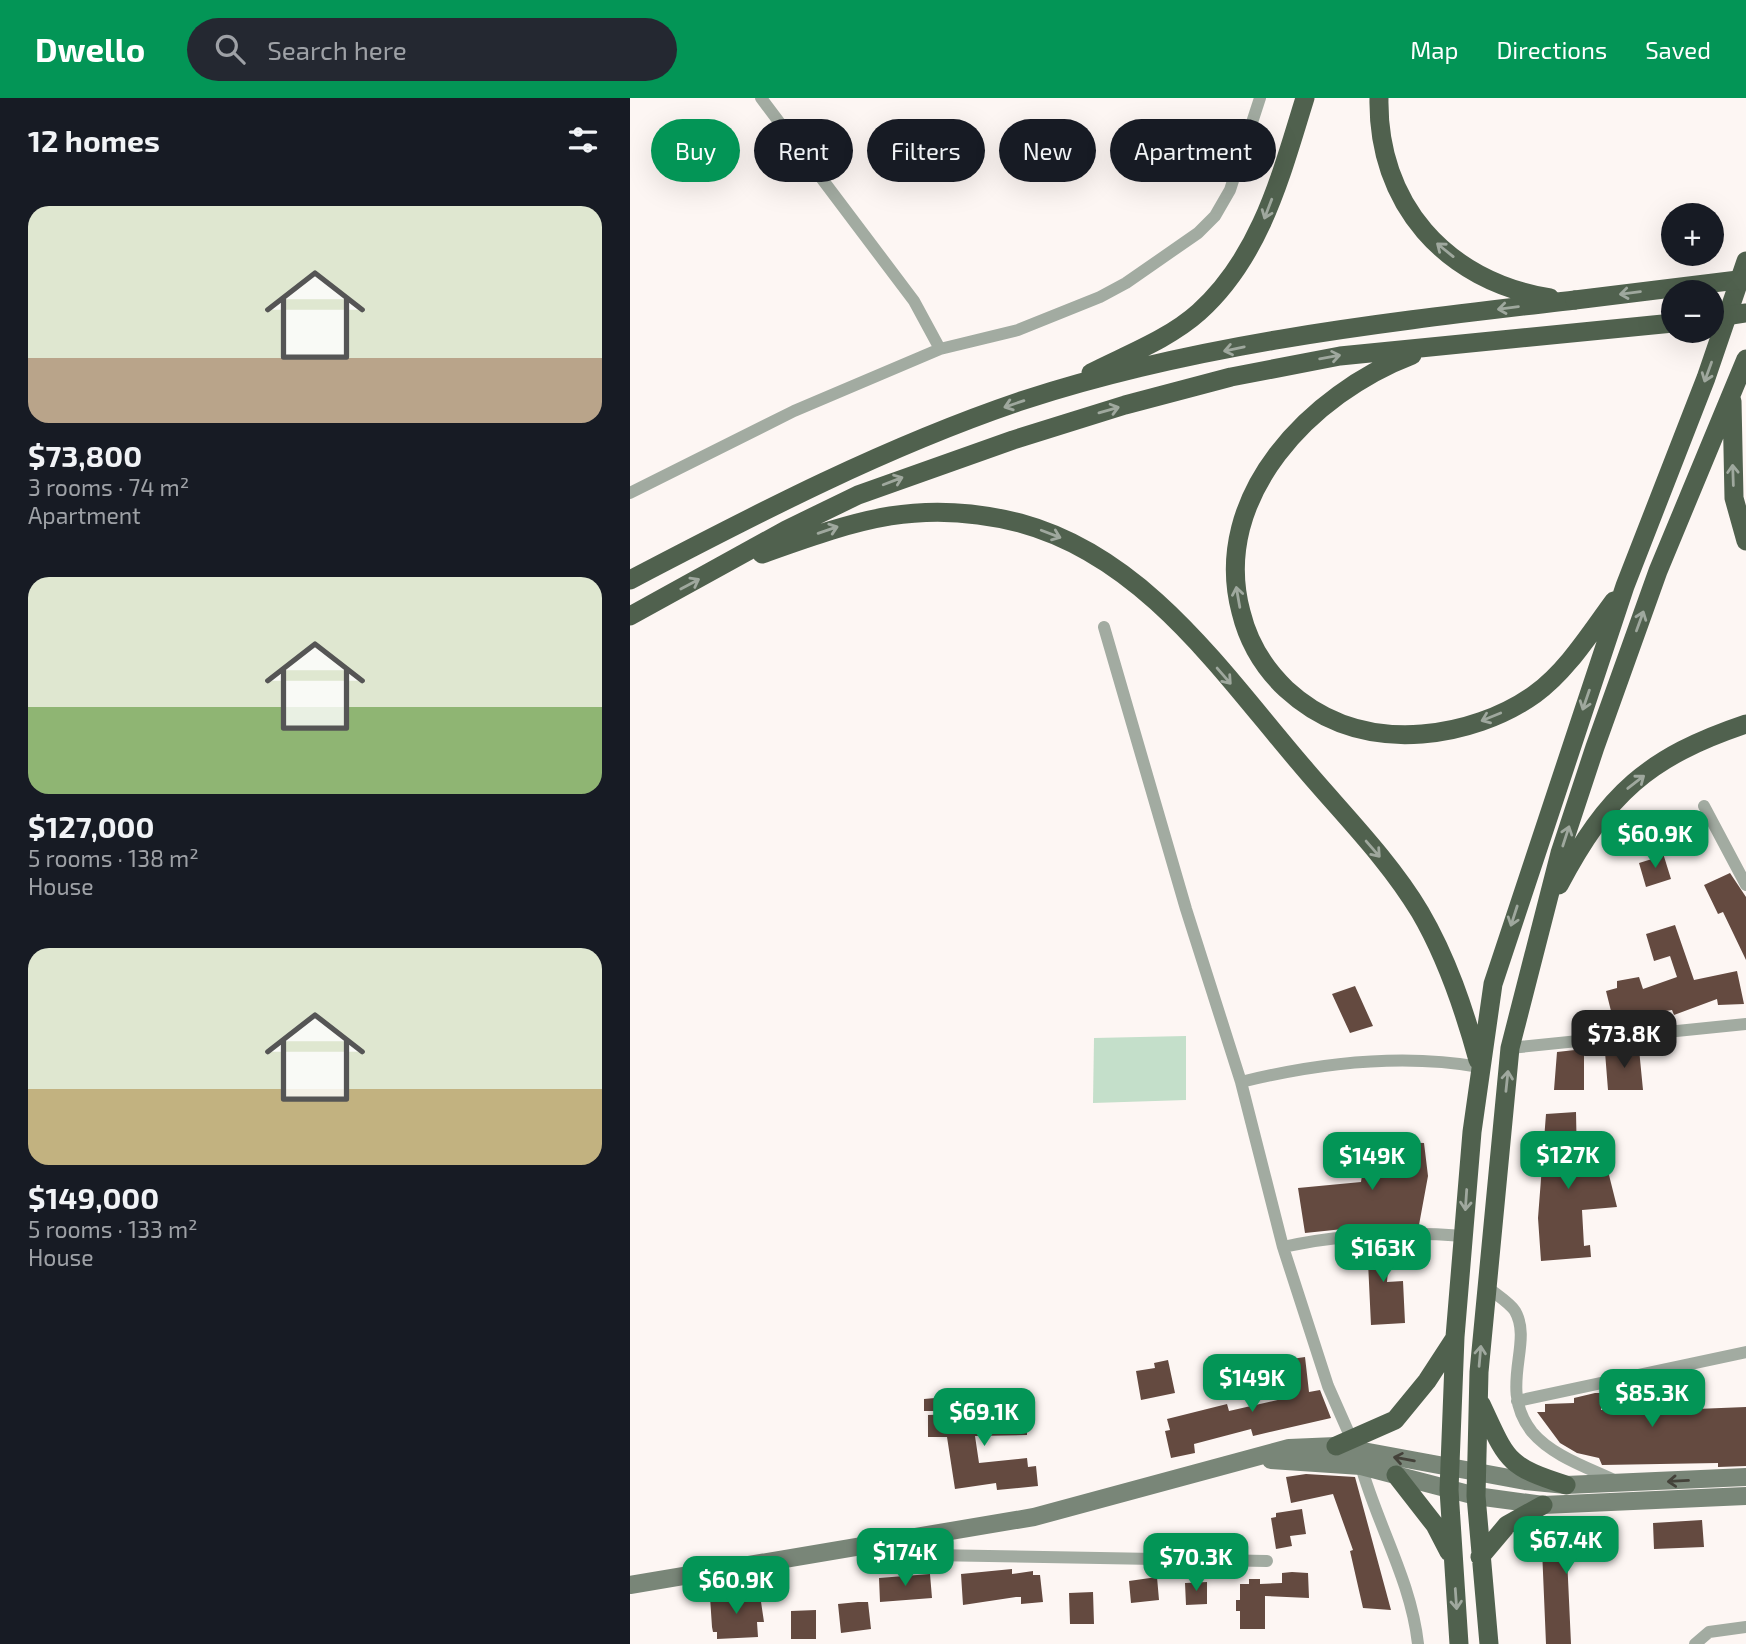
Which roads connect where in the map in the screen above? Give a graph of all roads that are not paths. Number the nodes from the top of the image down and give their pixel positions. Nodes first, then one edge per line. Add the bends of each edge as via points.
1 (761, 98) edge
2 (1260, 98) edge
3 (1305, 98) edge
4 (1379, 98) edge
5 (1746, 261) edge
6 (1746, 279) edge
7 (1575, 300) junction
8 (1746, 313) edge
9 (1724, 316) edge
10 (1661, 324) edge
11 (1438, 346) junction
12 (940, 349) junction
13 (1746, 359) edge
14 (1061, 389) junction
15 (1732, 392) junction
16 (630, 493) edge
17 (1746, 541) edge
18 (718, 570) junction
19 (630, 580) edge
20 (1625, 586) junction
21 (630, 616) edge
22 (1104, 627) dead end
23 (1746, 724) edge
24 (1704, 806) dead end
25 (1746, 885) edge
26 (1543, 917) junction
27 (1746, 1024) edge
28 (1510, 1048) junction
29 (1480, 1067) junction
30 (1241, 1083) junction
31 (1464, 1236) junction
32 (1283, 1247) junction
33 (1486, 1286) junction
34 (1455, 1337) junction
35 (1746, 1352) edge
36 (1478, 1399) junction
37 (1517, 1401) junction
38 (1344, 1442) junction
39 (1257, 1459) junction
40 (1361, 1466) junction
41 (1449, 1467) junction
42 (1478, 1473) junction
43 (1396, 1475) junction
44 (1746, 1477) edge
45 (1621, 1484) junction
46 (1566, 1485) junction
47 (1449, 1490) junction
48 (1476, 1496) junction
49 (1746, 1496) edge
50 (1543, 1505) junction
51 (900, 1541) junction
52 (1480, 1557) junction
53 (1453, 1559) junction
54 (1267, 1561) dead end
55 (630, 1585) edge
56 (1746, 1627) edge
57 (1418, 1644) edge
58 (1459, 1644) edge
59 (1489, 1644) edge
60 (1695, 1644) edge

1 - 12 street via 907,290
2 - 12 street via 1230,190 1198,233 1100,298 1018,330
3 -> 14 highway via 1258,236 1227,283 1198,313 1171,331
7 -> 4 highway via 1499,284 1464,265 1429,237 1412,218 1388,173
5 -> 20 highway
6 -> 7 highway, bridge
7 -> 14 highway via 1294,337
8 - 9 highway, bridge
10 - 11 highway
18 -> 11 highway via 858,495 1060,424 1231,377 1340,355
20 -> 11 highway via 1537,693 1496,715 1453,729 1384,735 1346,726 1304,704 1269,670 1249,636 1235,580 1236,541 1257,488 1278,453 1323,405 1377,370
12 - 16 street via 794,411
13 - 15 highway
14 -> 19 highway via 978,416 880,457
17 -> 15 highway via 1734,498
26 -> 15 highway via 1648,596
21 -> 18 highway
18 -> 29 highway via 852,522 904,512 990,517 1045,531 1120,570 1183,628 1402,884 1448,971
20 -> 29 highway via 1493,984
22 - 30 street via 1185,909
26 -> 23 highway via 1590,829 1614,800 1692,744
24 - 25 street
26 - 28 highway
27 - 28 street
33 -> 28 highway
29 - 30 street via 1420,1059 1312,1068
29 -> 31 highway
30 - 32 street
31 - 32 street via 1354,1235
31 - 34 highway
32 - 38 street
36 -> 33 highway
33 - 37 street via 1514,1309 1519,1321
34 - 38 highway via 1395,1420
34 - 41 highway
35 - 37 street
36 - 42 highway
36 - 46 highway via 1506,1457 1533,1475
37 - 45 street via 1542,1441
38 - 39 main road via 1289,1448
41 -> 38 main road
39 - 40 main road
39 - 51 main road via 1034,1517
40 - 43 main road
40 - 57 street via 1414,1611
41 - 42 main road
41 - 47 highway
42 - 46 main road
42 - 48 highway
43 - 47 main road
43 - 53 highway via 1435,1525
44 -> 45 main road
45 - 46 main road
47 - 48 main road
47 - 53 highway
48 - 50 main road
48 - 52 highway
49 - 50 main road
50 - 52 highway via 1507,1525
51 - 54 street via 930,1555
51 - 55 main road
52 - 59 highway
53 -> 58 highway
56 - 60 street via 1709,1632

